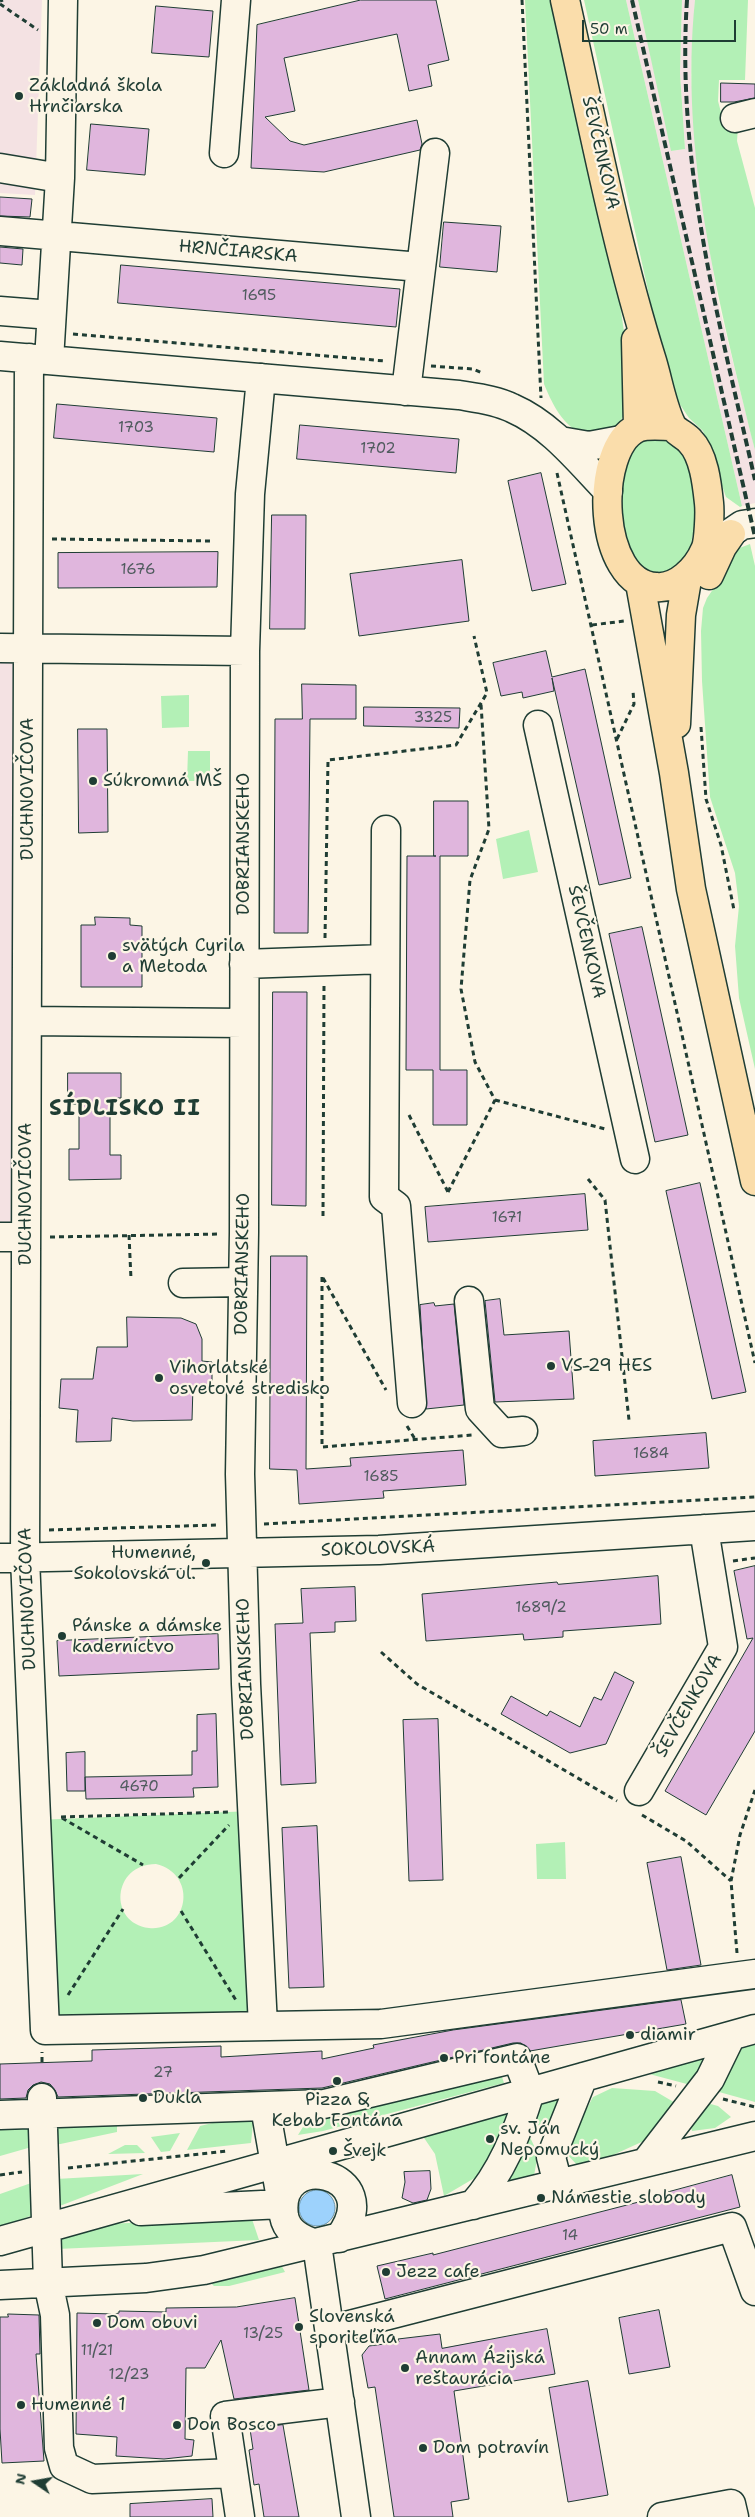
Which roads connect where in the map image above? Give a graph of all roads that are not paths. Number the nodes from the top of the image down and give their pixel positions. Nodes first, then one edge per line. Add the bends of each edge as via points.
1 (63, 0) edge
2 (236, 0) edge
3 (565, 0) edge
4 (224, 153) dead end
5 (435, 153) dead end
6 (0, 168) edge
7 (60, 178) junction
8 (0, 231) edge
9 (56, 235) junction
10 (420, 267) junction
11 (635, 306) junction
12 (0, 311) edge
13 (51, 324) junction
14 (0, 356) edge
15 (39, 359) junction
16 (261, 378) junction
17 (406, 391) junction
18 (672, 426) junction
19 (630, 433) junction
20 (558, 453) junction
21 (608, 491) junction
22 (709, 504) junction
23 (743, 527) edge
24 (706, 550) junction
25 (688, 574) junction
26 (640, 583) junction
27 (682, 607) junction
28 (0, 648) edge
29 (28, 650) junction
30 (245, 651) junction
31 (538, 725) dead end
32 (674, 773) junction
33 (386, 830) dead end
34 (385, 959) junction
35 (244, 964) junction
36 (27, 1021) junction
37 (243, 1023) junction
38 (632, 1147) road end
39 (755, 1181) edge
40 (13, 1237) edge
41 (183, 1282) dead end
42 (243, 1282) junction
43 (469, 1302) dead end
44 (402, 1407) road end
45 (513, 1432) road end
46 (755, 1526) edge
47 (704, 1530) junction
48 (242, 1554) junction
49 (13, 1558) edge
50 (631, 1801) road end
51 (746, 1964) edge
52 (257, 2026) junction
53 (743, 2032) edge
54 (583, 2077) junction
55 (526, 2103) junction
56 (42, 2106) junction
57 (265, 2107) junction
58 (0, 2115) edge
59 (755, 2136) edge
60 (338, 2146) junction
61 (551, 2157) junction
62 (646, 2162) junction
63 (275, 2164) junction
64 (558, 2184) junction
65 (349, 2191) junction
66 (282, 2204) junction
67 (473, 2205) junction
68 (118, 2208) junction
69 (46, 2228) junction
70 (0, 2241) edge
71 (328, 2241) junction
72 (48, 2282) junction
73 (0, 2285) edge
74 (755, 2291) edge
75 (330, 2330) junction
76 (340, 2402) junction
77 (233, 2473) junction
78 (240, 2517) edge
79 (356, 2517) edge
80 (662, 2517) edge
81 (734, 2517) edge

1 - 7 street
2 - 4 street
3 - 11 main road, ŠEVČENKOVA
5 - 10 street
6 - 7 street
7 - 9 street
8 - 9 street, HRNČIARSKA
9 - 10 street, HRNČIARSKA
9 - 13 street
10 - 17 street
11 - 18 main road, ŠEVČENKOVA
11 - 19 main road, ŠEVČENKOVA
12 - 13 street
13 - 15 street
14 - 15 street
15 - 16 street
15 - 29 street, DUCHNOVIČOVA via 28,538
16 - 17 street
16 - 30 street, DOBRIANSKEHO via 250,494
17 - 20 street via 460,395 513,408
18 - 19 main road
18 - 22 main road via 691,441 702,463
19 - 20 street
19 - 21 main road, ŠEVČENKOVA via 611,466
20 - 21 street
21 - 26 main road, ŠEVČENKOVA via 609,524 620,564 630,578
22 - 23 street
22 - 24 main road
23 - 24 street
23 - 27 main road via 722,547 708,578
24 - 25 main road
25 - 26 main road via 672,586 655,587
25 - 27 main road
26 - 32 main road
27 - 32 main road
28 - 29 street
29 - 30 street
29 - 36 street, DUCHNOVIČOVA
30 - 35 street, DOBRIANSKEHO
31 - 38 street, ŠEVČENKOVA
32 - 39 main road via 691,889
33 - 34 street
34 - 35 street
34 - 44 street via 384,1197 396,1206
35 - 37 street, DOBRIANSKEHO
36 - 37 street
36 - 40 street, DUCHNOVIČOVA
37 - 42 street, DOBRIANSKEHO
40 - 49 street, DUCHNOVIČOVA
41 - 42 street
42 - 48 street, DOBRIANSKEHO
43 - 45 street via 480,1409
46 - 47 street, SOKOLOVSKÁ
47 - 48 street, SOKOLOVSKÁ via 398,1549
47 - 50 street, ŠEVČENKOVA via 723,1647
48 - 49 street, SOKOLOVSKÁ
48 - 52 street, DOBRIANSKEHO via 247,1812
49 - 52 street, DUCHNOVIČOVA via 44,2030
51 - 52 street via 382,2024
53 - 54 street
53 - 62 street
54 - 55 street
54 - 61 street
55 - 57 street via 518,2058 324,2104
55 - 60 street
55 - 61 street
55 - 67 street via 514,2142 494,2179
56 - 57 street
56 - 58 street
56 - 69 street
57 - 63 street
59 - 62 street
60 - 63 street
60 - 65 street
61 - 64 street
62 - 64 street
63 - 66 street
63 - 68 street
64 - 67 street
65 - 66 street via 337,2179 322,2173 303,2175 289,2187
65 - 71 street via 353,2207 348,2226
66 - 68 street via 149,2213
66 - 71 street via 285,2221 293,2233 307,2241
67 - 71 street
68 - 69 street
69 - 70 street
69 - 72 street
71 - 72 street via 204,2270 146,2278
71 - 75 street
72 - 73 street
72 - 77 street via 55,2315 59,2448 64,2466 92,2479
74 - 75 street via 732,2228
75 - 76 street
76 - 77 street via 225,2416
76 - 79 street
77 - 78 street
80 - 81 street via 731,2504

